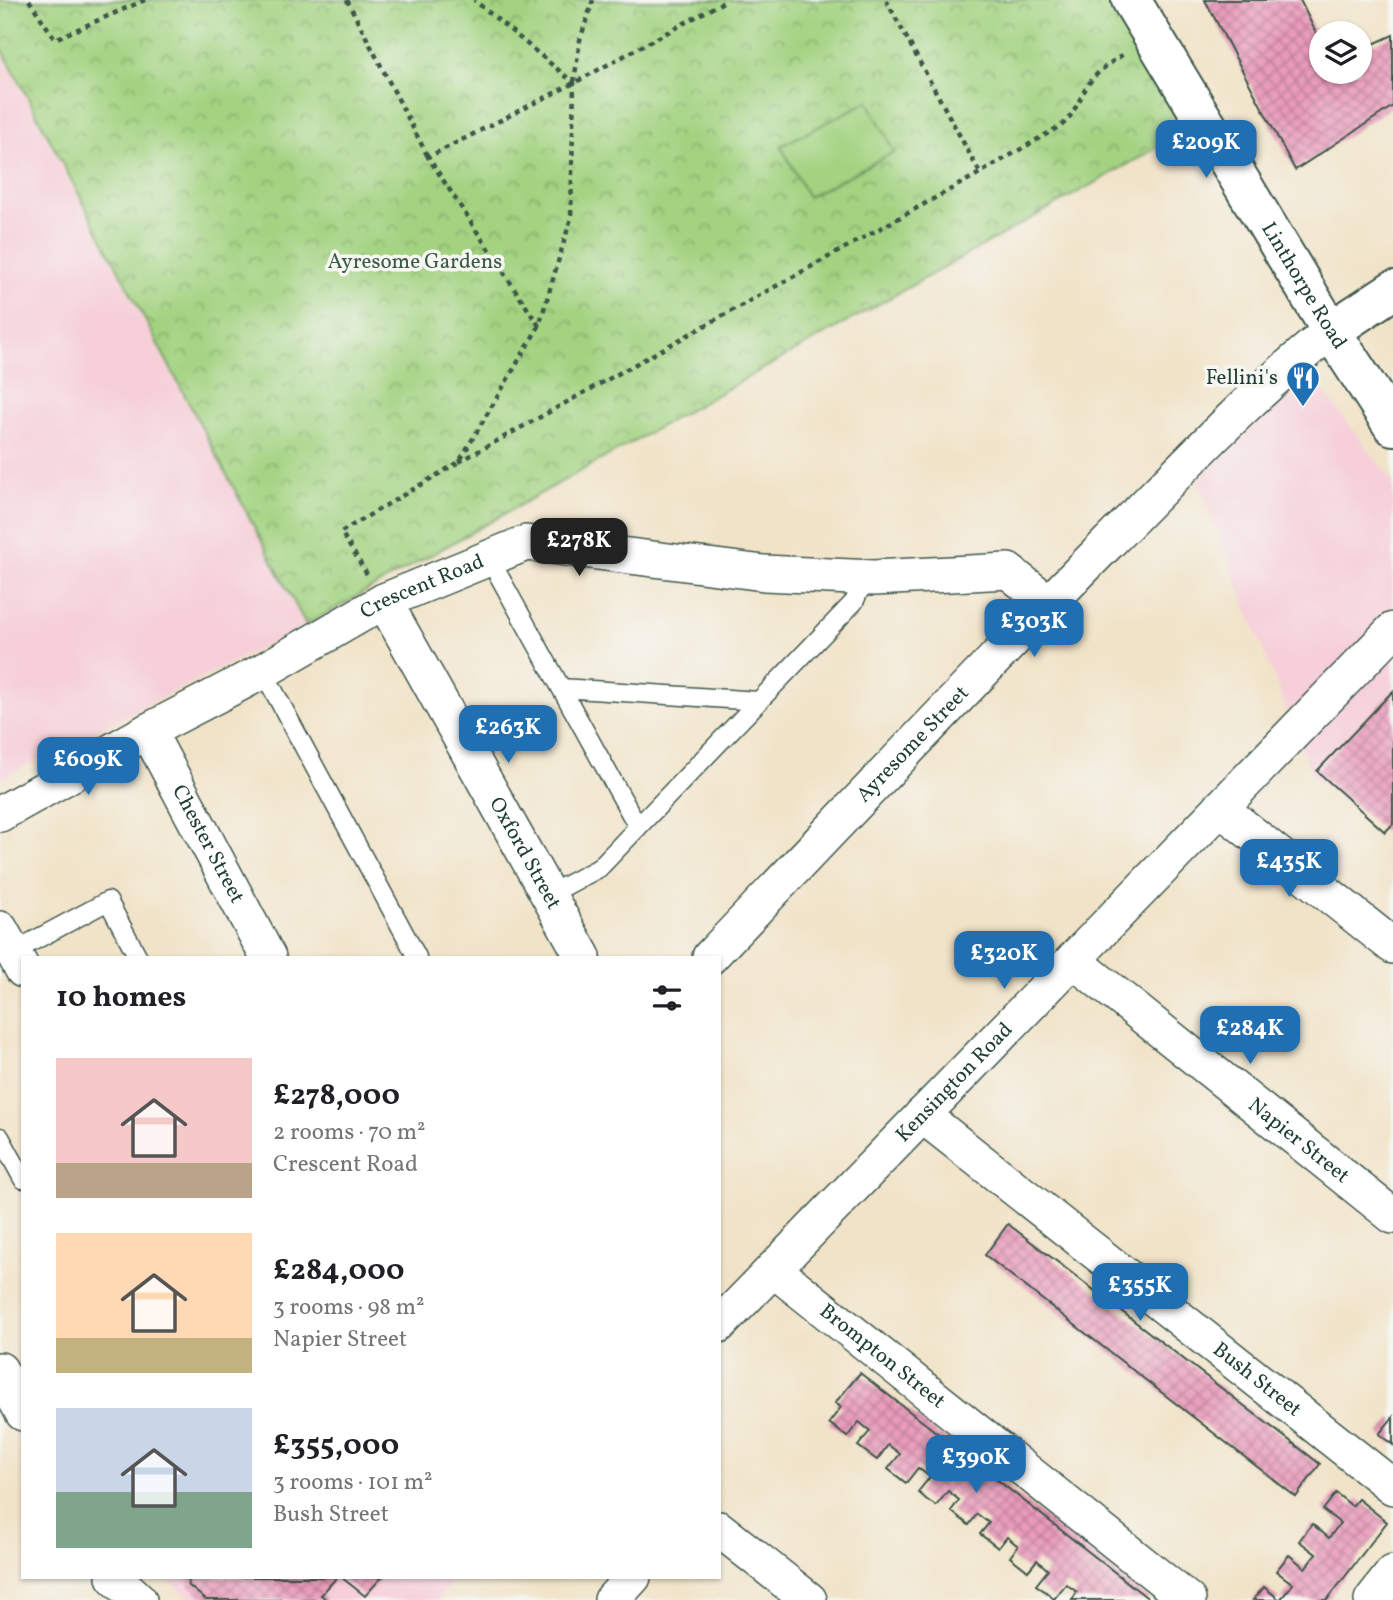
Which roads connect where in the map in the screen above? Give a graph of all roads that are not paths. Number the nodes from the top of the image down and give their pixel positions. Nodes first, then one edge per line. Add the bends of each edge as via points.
1 (1131, 0) edge
2 (1393, 290) edge
3 (1331, 331) junction
4 (1393, 426) edge
5 (489, 558) junction
6 (865, 578) junction
7 (384, 601) junction
8 (1049, 603) junction
9 (1393, 630) edge
10 (263, 671) junction
11 (561, 688) junction
12 (759, 701) junction
13 (148, 731) junction
14 (1220, 808) junction
15 (0, 814) edge
16 (638, 827) junction
17 (548, 895) junction
18 (1393, 946) edge
19 (9, 952) edge
20 (137, 956) edge
21 (267, 956) edge
22 (416, 956) edge
23 (582, 956) edge
24 (711, 956) edge
25 (1073, 960) junction
26 (922, 1115) junction
27 (0, 1137) edge
28 (21, 1175) edge
29 (1393, 1216) edge
30 (774, 1269) junction
31 (721, 1323) edge
32 (0, 1370) edge
33 (21, 1409) edge
34 (1393, 1488) edge
35 (721, 1531) edge
36 (1393, 1573) edge
37 (631, 1579) edge
38 (612, 1600) edge
39 (810, 1600) edge
40 (1188, 1600) edge
41 (1372, 1600) edge

1 - 3 main road, Linthorpe Road
2 - 3 main road
3 - 4 main road, Linthorpe Road
3 - 8 street, Ayresome Street via 1219,431
5 - 6 street, Crescent Road via 526,543 764,573
5 - 7 street, Crescent Road
5 - 11 lane
6 - 8 street, Crescent Road via 1008,571
6 - 12 lane via 854,602
7 - 10 street, Crescent Road
7 - 17 street, Oxford Street
8 - 24 street, Ayresome Street
9 - 14 street, Kensington Road
10 - 13 street, Crescent Road
10 - 22 lane
11 - 12 lane
11 - 16 lane
12 - 16 lane
13 - 15 street, Crescent Road
13 - 21 street, Chester Street
14 - 18 street
14 - 25 street, Kensington Road
16 - 17 lane via 599,868
17 - 23 street, Oxford Street
19 - 20 lane via 108,901
25 - 26 street, Kensington Road
25 - 29 street, Napier Street
26 - 30 street, Kensington Road
26 - 34 street, Bush Street
27 - 28 lane
30 - 31 street, Kensington Road
30 - 40 street, Brompton Street
32 - 33 street
35 - 39 street
36 - 41 street
37 - 38 street

